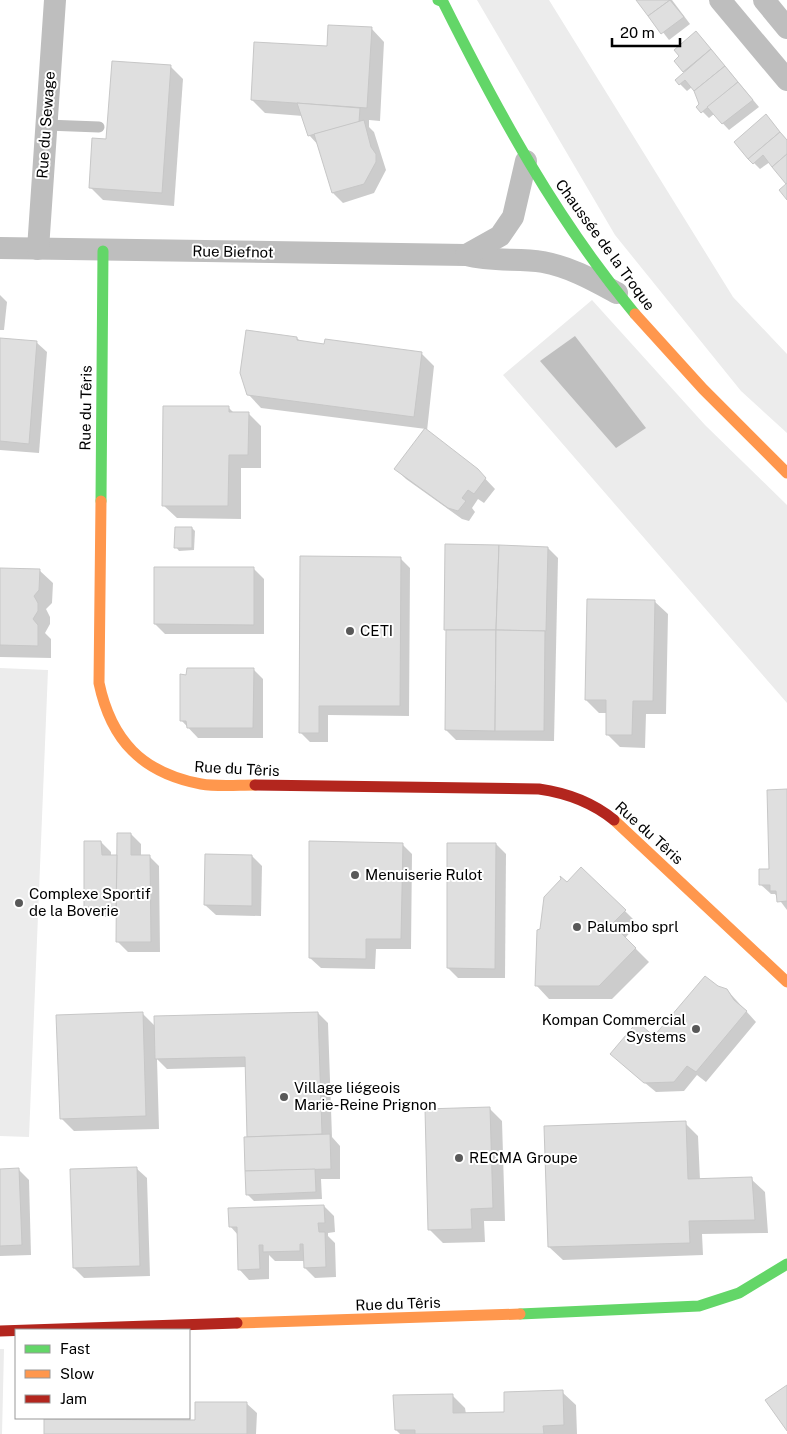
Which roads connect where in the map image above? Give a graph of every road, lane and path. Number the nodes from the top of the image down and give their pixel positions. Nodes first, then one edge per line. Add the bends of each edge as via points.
1 (55, 0) edge
2 (720, 0) edge
3 (764, 0) edge
4 (442, 1) edge
5 (787, 28) edge
6 (787, 80) edge
7 (46, 125) junction
8 (99, 127) dead end
9 (526, 161) junction
10 (0, 248) edge
11 (38, 249) junction
12 (103, 251) junction
13 (466, 255) junction
14 (621, 295) junction
15 (787, 473) edge
16 (787, 982) edge
17 (787, 1264) edge
18 (60, 1329) edge
19 (15, 1330) edge
20 (0, 1331) edge

1 - 7 street, Rue du Sewage
2 - 6 street
3 - 5 street
4 - 9 street, Chaussée de la Troque
7 - 8 lane
7 - 11 street, Rue du Sewage
9 - 13 street, Rue Biefnot via 518,205 510,222 500,236
9 - 14 street, Chaussée de la Troque via 577,238
10 - 11 street, Rue Biefnot
11 - 12 street, Rue Biefnot
12 - 13 street, Rue Biefnot
12 - 16 street, Rue du Têris via 99,682 106,714 128,746 156,769 178,779 202,784 539,789 577,797 606,813 621,826
13 - 14 street, Rue Biefnot via 553,264 586,276
14 - 15 street, Chaussée de la Troque via 657,341
17 - 18 street, Rue du Têris via 743,1293 706,1306 685,1308
19 - 20 street, Rue du Têris

